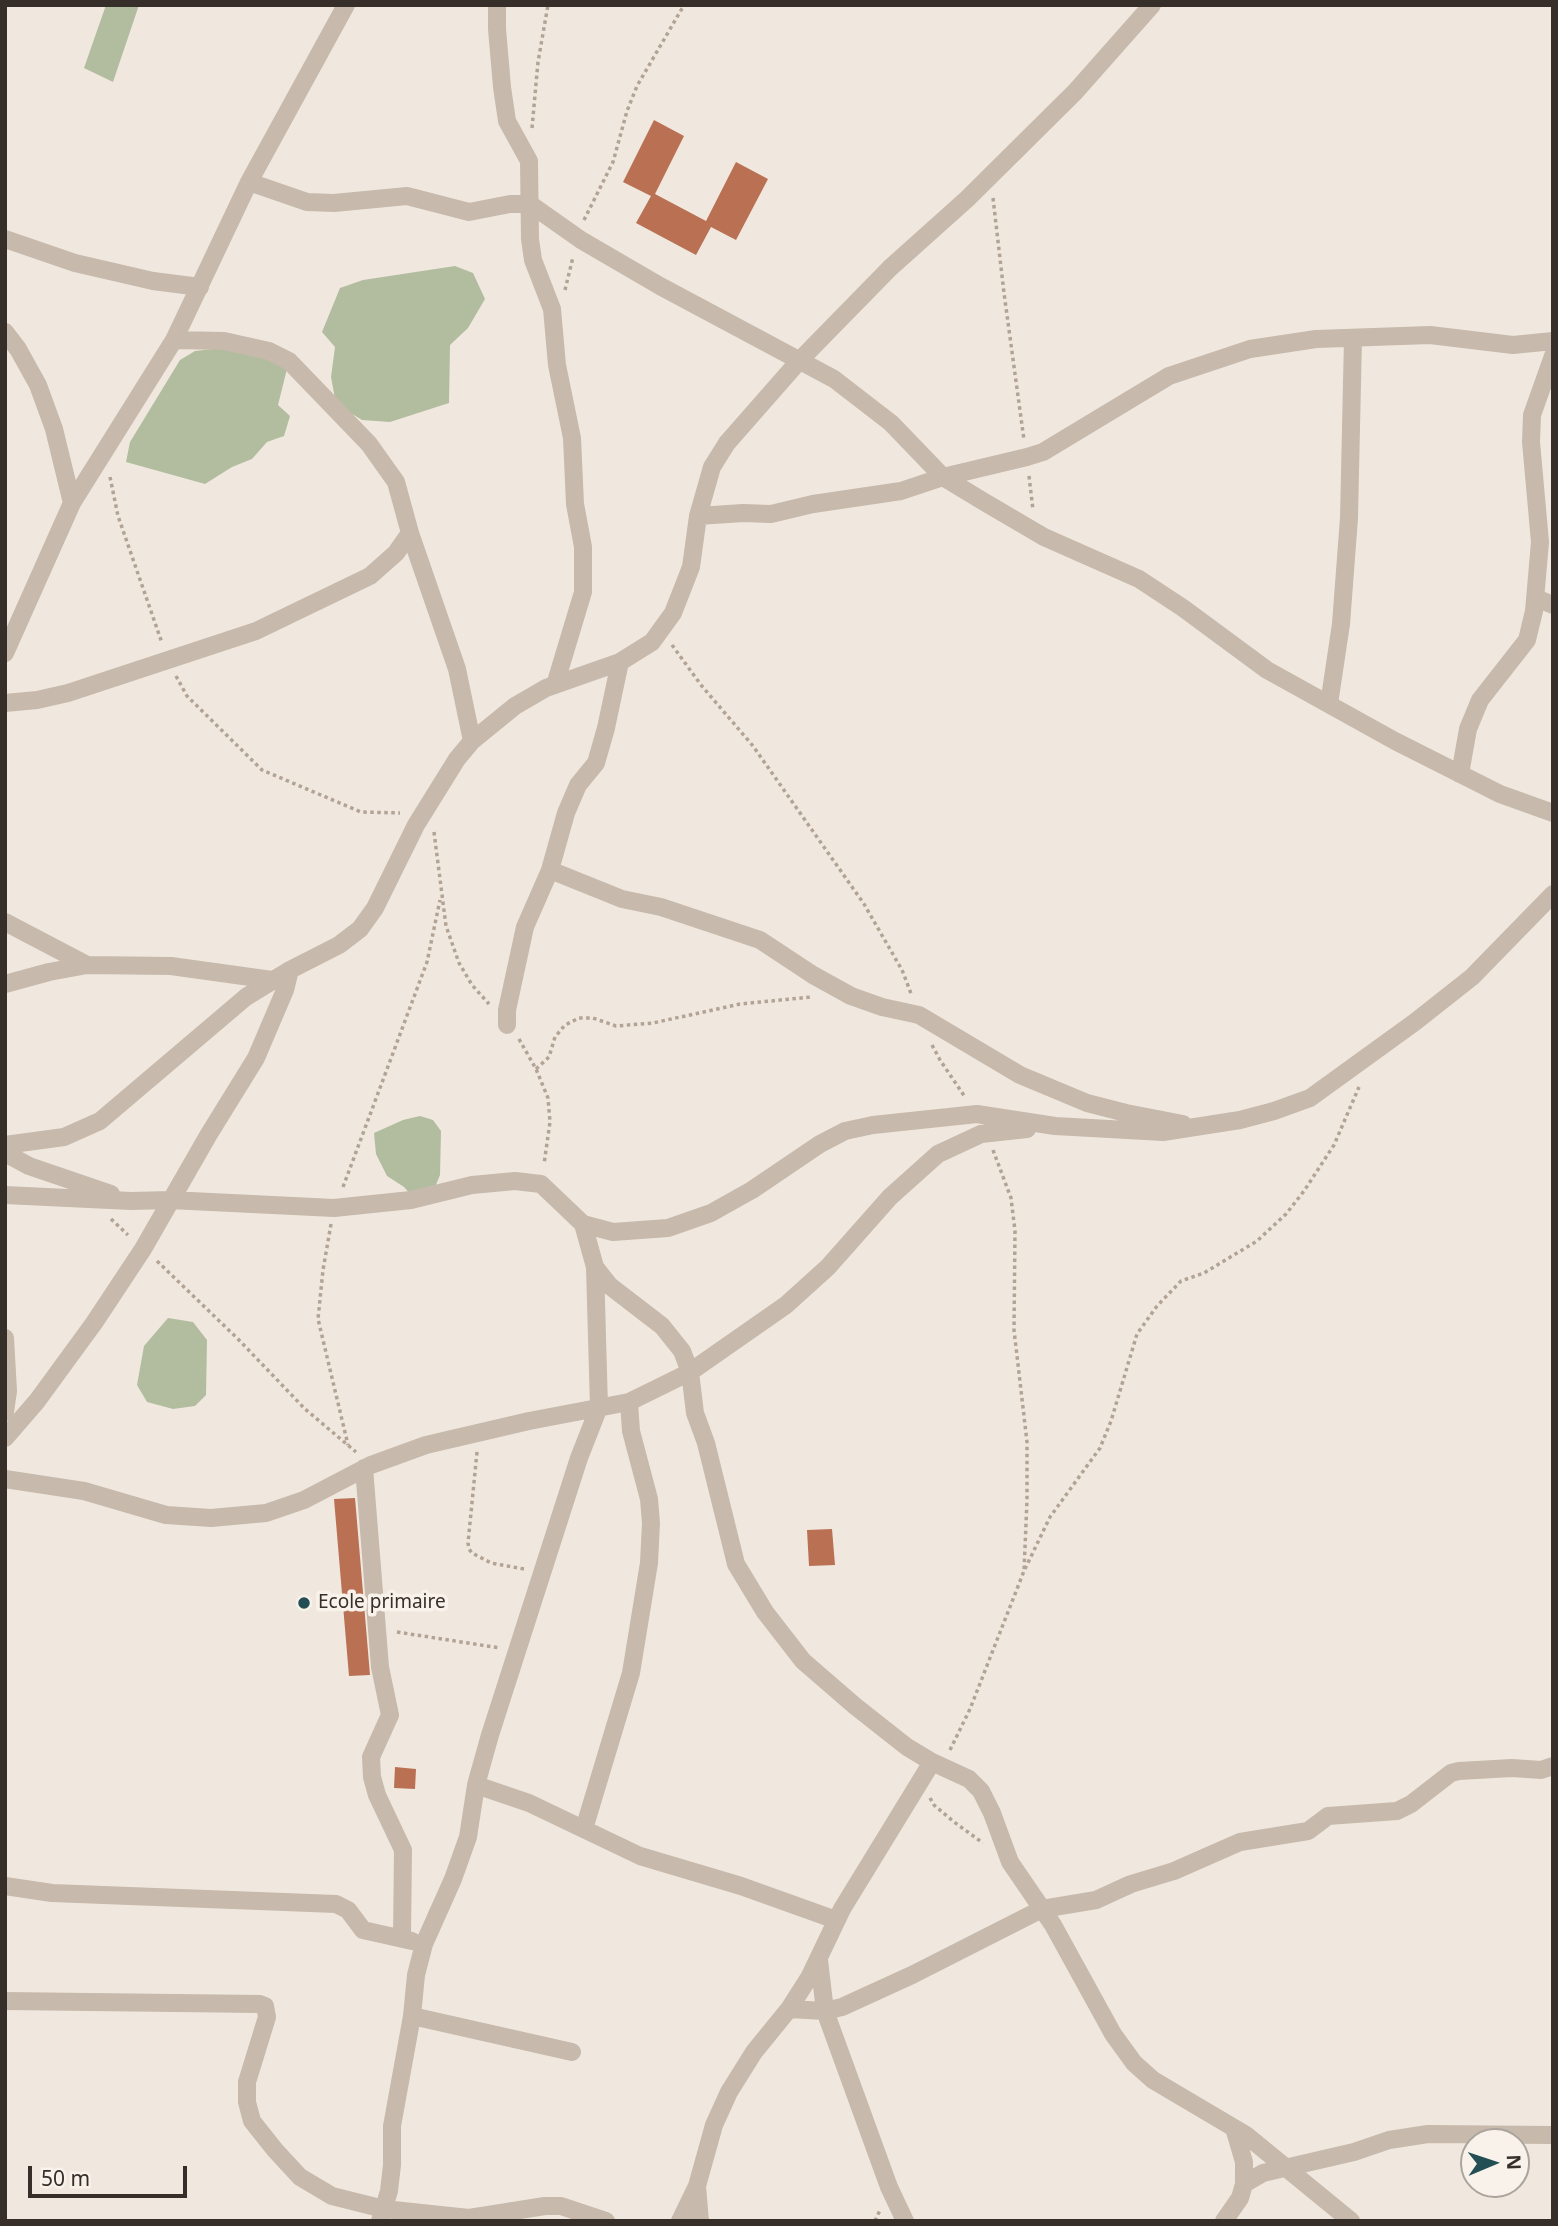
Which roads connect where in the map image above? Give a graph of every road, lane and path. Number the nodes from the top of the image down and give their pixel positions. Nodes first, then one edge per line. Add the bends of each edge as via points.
1 (346, 5) edge
2 (497, 5) edge
3 (548, 5) edge
4 (684, 5) edge
5 (1152, 5) edge
6 (529, 161) junction
7 (991, 175) junction
8 (249, 182) junction
9 (530, 204) junction
10 (576, 236) junction
11 (5, 239) edge
12 (200, 286) junction
13 (552, 309) junction
14 (5, 332) edge
15 (1353, 338) junction
16 (174, 340) junction
17 (1553, 341) edge
18 (1553, 356) edge
19 (799, 361) junction
20 (105, 451) junction
21 (1027, 457) junction
22 (943, 477) junction
23 (72, 503) junction
24 (698, 516) junction
25 (410, 533) junction
26 (1035, 533) junction
27 (1535, 598) junction
28 (1553, 605) edge
29 (661, 629) junction
30 (5, 653) edge
31 (169, 662) junction
32 (620, 662) junction
33 (555, 685) junction
34 (5, 703) edge
35 (1329, 704) junction
36 (472, 741) junction
37 (1460, 774) junction
38 (1553, 813) edge
39 (421, 816) junction
40 (550, 870) junction
41 (1553, 894) edge
42 (441, 895) junction
43 (5, 922) edge
44 (87, 965) junction
45 (290, 970) junction
46 (272, 980) junction
47 (5, 984) edge
48 (820, 997) dead end
49 (919, 1015) junction
50 (508, 1026) junction
51 (536, 1069) junction
52 (1359, 1087) dead end
53 (977, 1114) junction
54 (1055, 1126) junction
55 (1199, 1126) junction
56 (986, 1133) junction
57 (5, 1145) edge
58 (5, 1153) edge
59 (541, 1184) junction
60 (5, 1195) edge
61 (89, 1199) junction
62 (170, 1200) junction
63 (131, 1201) junction
64 (334, 1208) junction
65 (583, 1224) junction
66 (143, 1248) junction
67 (595, 1267) junction
68 (5, 1338) edge
69 (690, 1372) junction
70 (629, 1402) junction
71 (599, 1407) junction
72 (5, 1412) edge
73 (480, 1432) junction
74 (5, 1438) edge
75 (348, 1446) junction
76 (367, 1466) junction
77 (5, 1479) edge
78 (1024, 1571) junction
79 (543, 1574) junction
80 (377, 1629) junction
81 (517, 1651) junction
82 (936, 1765) junction
83 (1553, 1766) edge
84 (476, 1785) junction
85 (584, 1829) junction
86 (1010, 1862) junction
87 (5, 1886) edge
88 (1042, 1909) junction
89 (836, 1920) junction
90 (402, 1938) junction
91 (424, 1944) junction
92 (818, 1956) junction
93 (5, 2001) edge
94 (789, 2009) junction
95 (825, 2011) junction
96 (412, 2017) junction
97 (572, 2052) dead end
98 (1234, 2128) junction
99 (1553, 2135) edge
100 (1285, 2166) junction
101 (1244, 2184) junction
102 (697, 2186) junction
103 (382, 2215) edge
104 (606, 2221) edge
105 (680, 2221) edge
106 (700, 2221) edge
107 (905, 2221) edge
108 (1224, 2221) edge
109 (1351, 2221) edge

1 - 8 street
2 - 6 street via 507,121
3 - 6 path
4 - 10 path via 636,86 613,162
5 - 7 street via 1075,92
6 - 9 street
7 - 19 street
7 - 21 path
8 - 9 street via 307,202 407,197 469,212
8 - 12 street
9 - 10 street
9 - 13 street via 533,260
10 - 13 path via 565,290
10 - 19 street
11 - 12 street via 75,263 153,281
12 - 16 street
13 - 33 street via 583,547 583,592
14 - 23 street via 38,385
15 - 17 street via 1430,335 1513,345
15 - 21 street via 1250,349 1169,376 1043,452
15 - 35 street via 1348,531
16 - 20 street
16 - 25 street via 224,341 269,351 289,361 369,444 396,482
18 - 27 street via 1532,415 1539,542
19 - 22 street via 834,379 891,423
19 - 24 street via 727,443 712,467
20 - 23 street
20 - 31 path via 118,516
21 - 22 street
21 - 26 path
22 - 24 street via 901,491 771,514
22 - 26 street
23 - 30 street
24 - 29 street via 691,567 673,613
25 - 31 street via 397,553 370,576 256,631
25 - 36 street via 457,669
26 - 35 street via 1139,579 1267,670
27 - 28 street
27 - 37 street via 1527,640 1480,700 1468,729
29 - 32 street via 652,642
29 - 49 path via 753,746 864,904 902,970
31 - 34 street via 68,694
31 - 39 path via 187,696 262,770 361,812
32 - 33 street
32 - 40 street via 596,763 578,785
33 - 36 street via 515,706
35 - 37 street
36 - 39 street
37 - 38 street
39 - 42 path via 434,831
39 - 45 street via 360,929
40 - 49 street via 622,899 760,940 851,996
40 - 50 street via 526,928 507,1010
41 - 55 street via 1472,977 1310,1098 1240,1120
42 - 50 path via 458,963
42 - 64 path via 427,962
43 - 44 street
44 - 46 street via 171,966
44 - 47 street
45 - 46 street
45 - 62 street via 256,1058
46 - 57 street via 100,1121 64,1137
48 - 51 path via 740,1004 653,1023 616,1026 579,1018 565,1025 555,1037 549,1057
49 - 53 path via 940,1060
49 - 55 street via 1020,1075 1087,1103
50 - 51 path
51 - 59 path via 548,1098 550,1122
52 - 78 path via 1334,1145 1286,1214 1257,1241 1204,1273 1181,1281 1137,1334 1100,1448 1050,1517
53 - 54 street
53 - 65 street via 845,1131 711,1213 668,1228 613,1232
54 - 55 street via 1163,1132
54 - 56 street
56 - 69 street via 938,1154 890,1197 786,1306
56 - 78 path via 1011,1198 1015,1231 1014,1330 1027,1442
58 - 63 street via 29,1166
59 - 64 street via 472,1185 411,1200
59 - 65 street
60 - 61 street
61 - 63 street
61 - 66 path
62 - 63 street
62 - 64 street
62 - 66 street
64 - 75 path via 318,1319
65 - 67 street
66 - 74 street via 86,1334
66 - 75 path
67 - 69 street via 610,1286 662,1326 682,1351
67 - 71 street
68 - 72 street
69 - 70 street
69 - 82 street via 695,1413 736,1564 745,1581 803,1661 886,1731
70 - 71 street
70 - 85 street via 631,1431 649,1499 649,1563 631,1674
71 - 73 street
71 - 79 street
73 - 76 street
73 - 79 path via 469,1549 491,1563
75 - 76 path
76 - 77 street via 304,1500 266,1513 211,1518 166,1515 84,1491
76 - 80 street
78 - 82 path via 957,1739
79 - 81 street
80 - 81 path
80 - 90 street via 390,1715 372,1757 372,1777 403,1850
81 - 84 street
82 - 86 street via 969,1779 981,1791
82 - 86 path via 930,1797 934,1805
82 - 89 street
83 - 88 street via 1451,1773 1397,1811 1328,1816 1308,1832 1240,1842 1096,1900
84 - 85 street
84 - 91 street via 468,1837
85 - 89 street via 640,1856
86 - 88 street
87 - 90 street via 52,1893 335,1905 348,1910 363,1930
88 - 95 street via 912,1975
88 - 98 street via 1134,2063 1153,2080
89 - 92 street
90 - 91 street
91 - 96 street
92 - 94 street
92 - 95 street
93 - 103 street via 265,2006 267,2017 247,2082 252,2121 300,2178
94 - 95 street
94 - 102 street via 729,2092 714,2125
95 - 107 street
96 - 97 street
96 - 103 street
98 - 100 street
98 - 101 street via 1244,2162
99 - 100 street via 1428,2134
100 - 101 street
100 - 109 street
101 - 108 street
102 - 105 street
102 - 106 street
103 - 104 street via 469,2218 553,2206

